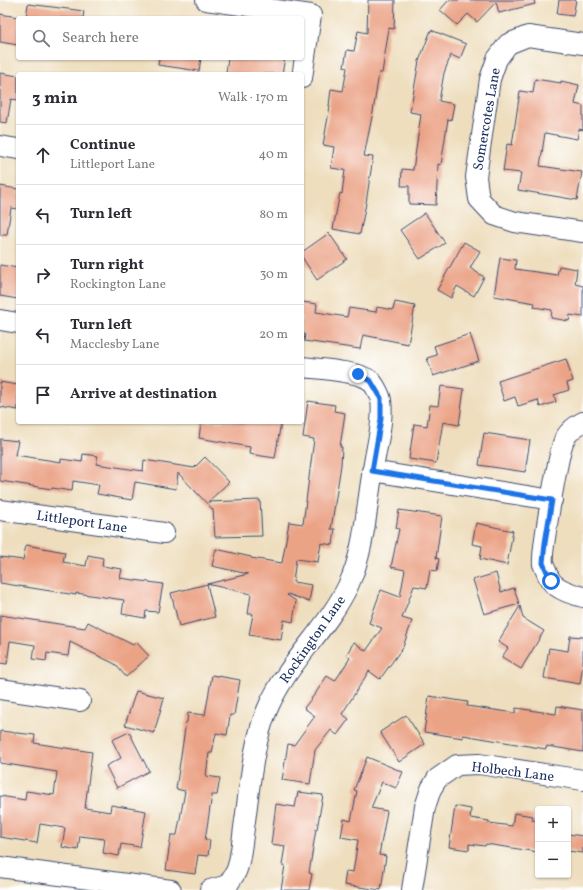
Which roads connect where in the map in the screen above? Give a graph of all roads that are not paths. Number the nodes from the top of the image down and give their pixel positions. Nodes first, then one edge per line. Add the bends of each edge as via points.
1 (206, 0) edge
2 (583, 44) edge
3 (303, 72) edge
4 (0, 146) edge
5 (16, 149) edge
6 (583, 232) edge
7 (0, 320) edge
8 (16, 323) edge
9 (304, 367) edge
10 (583, 422) edge
11 (372, 471) junction
12 (552, 500) junction
13 (0, 510) edge
14 (164, 533) dead end
15 (583, 597) edge
16 (0, 689) edge
17 (80, 701) dead end
18 (583, 780) edge
19 (0, 867) edge
20 (171, 890) edge
21 (210, 890) edge
22 (412, 890) edge

1 - 3 street via 311,15
2 - 6 street, Somercotes Lane via 528,36 508,44 497,59 490,79 476,177 479,199 494,215 515,222
4 - 5 street
7 - 8 street
9 - 11 street, Rockington Lane via 358,374 371,381 381,398 381,419
10 - 12 street via 574,427 565,438
11 - 12 street
11 - 21 street, Rockington Lane via 363,537 355,570 331,616 282,681 270,705 262,725 250,779 237,869 228,885
12 - 15 street via 543,563 551,581 566,592
13 - 14 street, Littleport Lane
16 - 17 street
18 - 22 street, Holbech Lane via 479,764 457,765 437,779 431,789 425,807
19 - 20 street

